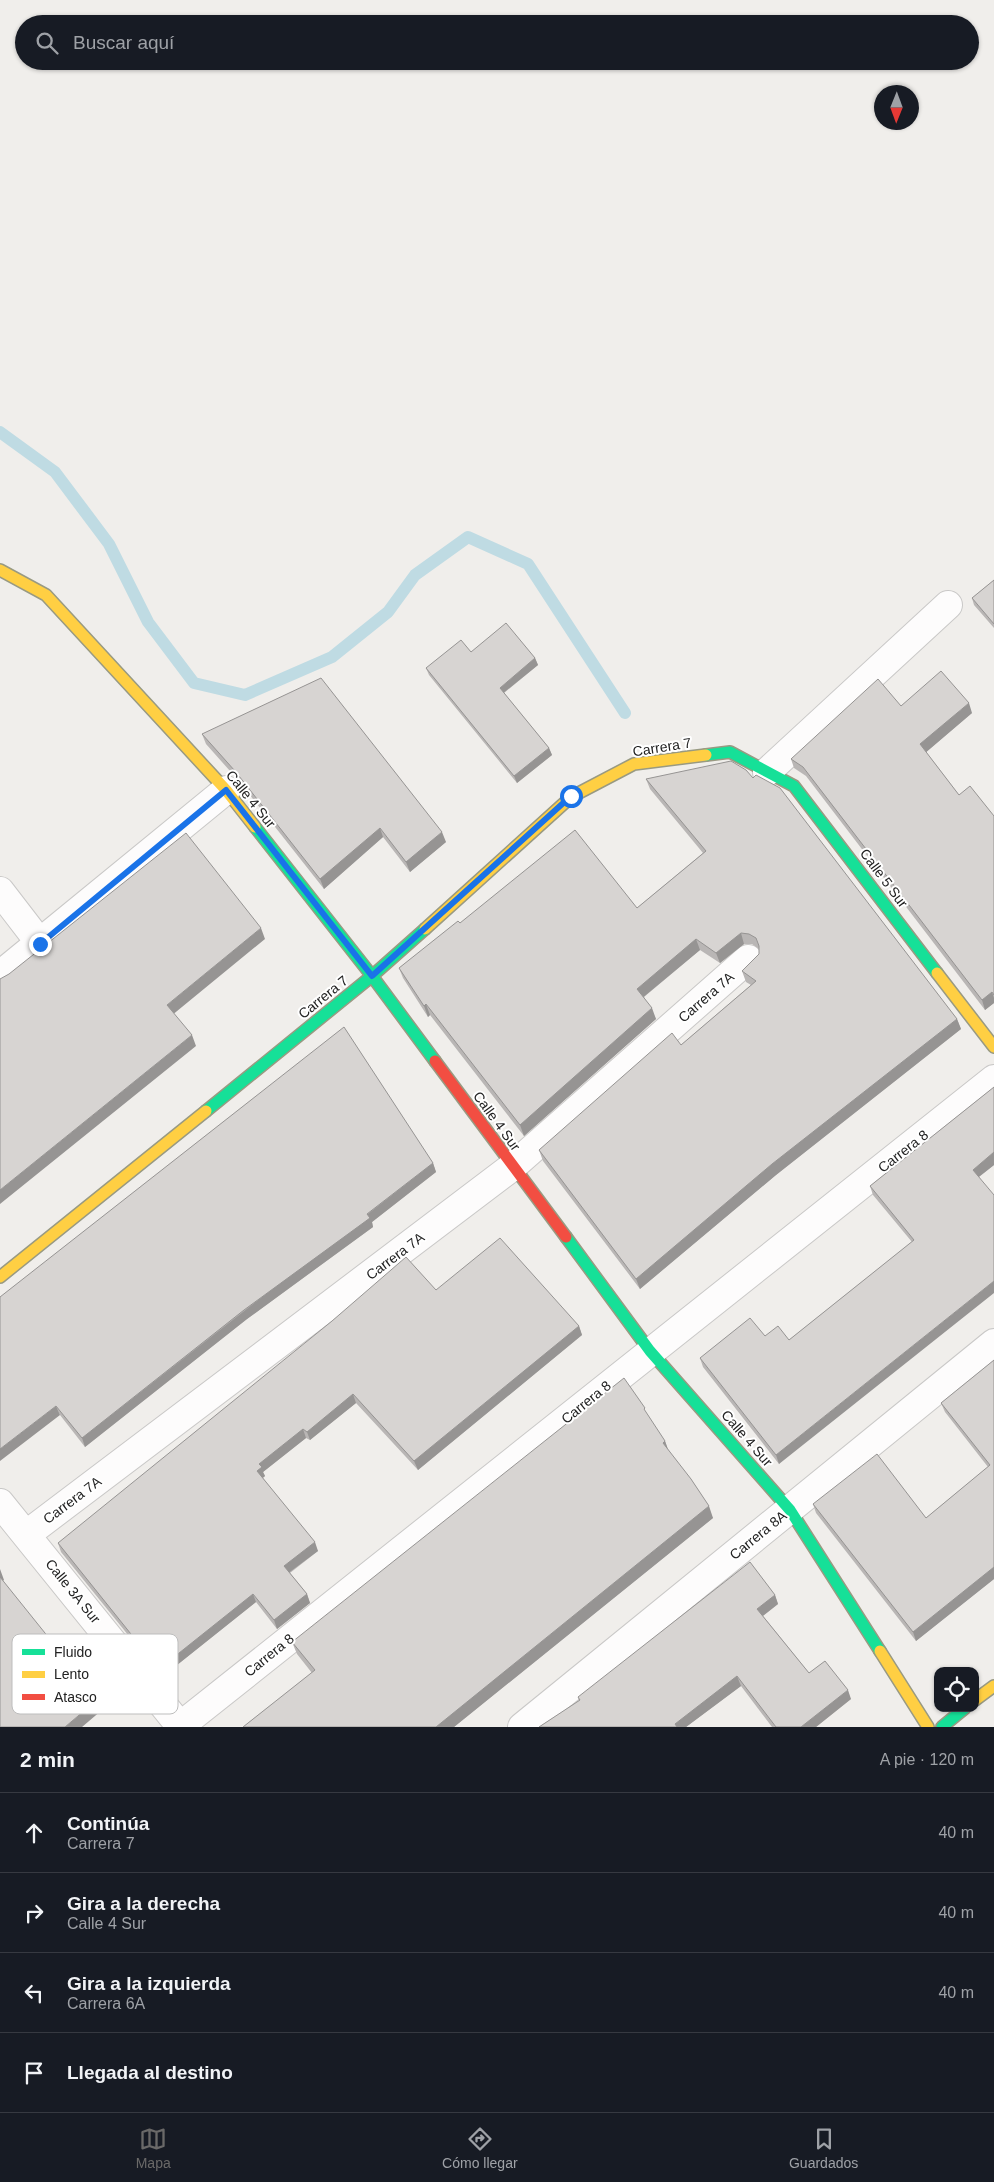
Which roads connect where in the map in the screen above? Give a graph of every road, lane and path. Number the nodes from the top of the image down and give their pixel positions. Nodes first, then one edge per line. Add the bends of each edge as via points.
1 (0, 570) edge
2 (948, 605) dead end
3 (730, 752) joint
4 (767, 772) junction
5 (226, 790) junction
6 (0, 891) edge
7 (40, 944) junction
8 (748, 959) dead end
9 (0, 975) edge
10 (372, 976) junction
11 (994, 1047) edge
12 (994, 1079) edge
13 (512, 1167) junction
14 (0, 1277) edge
15 (994, 1343) edge
16 (650, 1351) junction
17 (0, 1503) edge
18 (790, 1510) junction
19 (27, 1534) junction
20 (106, 1634) edge
21 (994, 1686) edge
22 (979, 1697) edge
23 (960, 1712) edge
24 (170, 1714) edge
25 (180, 1727) edge
26 (522, 1727) edge
27 (928, 1727) edge
28 (942, 1727) edge

1 - 5 street, Calle 4 Sur via 46,595
2 - 4 street
3 - 4 street, Calle 5 Sur
3 - 10 street, Carrera 7 via 634,764 571,796
4 - 11 street, Calle 5 Sur via 794,786
5 - 7 street
5 - 10 street, Calle 4 Sur
6 - 7 street
7 - 9 street
8 - 13 street, Carrera 7A
10 - 13 street, Calle 4 Sur
10 - 14 street, Carrera 7
12 - 16 street, Carrera 8
13 - 16 street, Calle 4 Sur
13 - 19 street, Carrera 7A
15 - 18 street, Carrera 8A
16 - 18 street, Calle 4 Sur
16 - 25 street, Carrera 8
17 - 19 street, Calle 3A Sur
18 - 26 street, Carrera 8A
18 - 27 street, Calle 4 Sur
19 - 20 street, Calle 3A Sur
21 - 22 street
23 - 28 street
24 - 25 street, Calle 3A Sur

